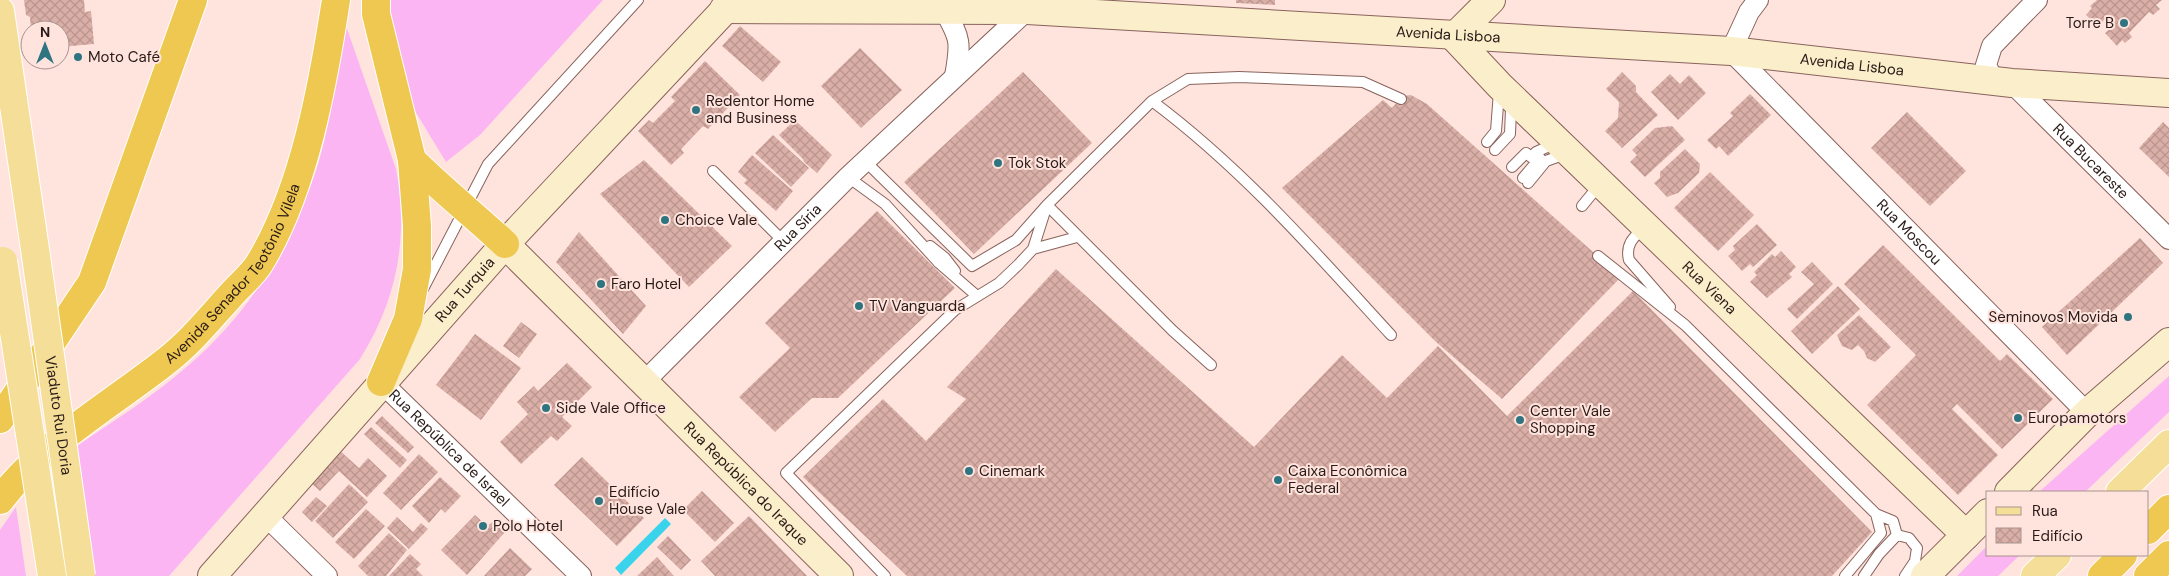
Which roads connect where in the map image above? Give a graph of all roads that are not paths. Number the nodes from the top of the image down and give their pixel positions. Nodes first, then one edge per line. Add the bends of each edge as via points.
1 (176, 0) edge
2 (193, 0) edge
3 (336, 0) edge
4 (376, 0) edge
5 (638, 0) edge
6 (1491, 0) edge
7 (1758, 0) edge
8 (2037, 0) edge
9 (729, 4) edge
10 (944, 10) junction
11 (1027, 10) junction
12 (0, 11) edge
13 (1454, 37) junction
14 (5, 40) junction
15 (1731, 52) junction
16 (20, 62) edge
17 (955, 76) junction
18 (2003, 83) junction
19 (1500, 86) junction
20 (23, 90) dead end
21 (2169, 93) edge
22 (1400, 99) dead end
23 (1152, 101) junction
24 (16, 119) junction
25 (146, 128) junction
26 (1487, 142) dead end
27 (1563, 147) junction
28 (1496, 150) dead end
29 (412, 160) junction
30 (866, 161) junction
31 (1512, 168) dead end
32 (713, 171) dead end
33 (848, 177) junction
34 (1525, 180) dead end
35 (1047, 205) junction
36 (465, 206) junction
37 (1645, 226) junction
38 (1077, 237) junction
39 (2169, 239) edge
40 (783, 241) junction
41 (505, 244) junction
42 (1033, 249) junction
43 (1, 253) edge
44 (1598, 256) dead end
45 (976, 296) junction
46 (408, 319) junction
47 (1685, 325) junction
48 (1391, 335) dead end
49 (2169, 342) edge
50 (1211, 365) dead end
51 (381, 382) junction
52 (644, 382) junction
53 (2087, 413) junction
54 (0, 420) edge
55 (2169, 444) edge
56 (2010, 491) edge
57 (2121, 491) edge
58 (0, 500) edge
59 (2169, 509) edge
60 (1876, 514) junction
61 (1986, 515) edge
62 (266, 516) junction
63 (2149, 529) edge
64 (1897, 535) junction
65 (1966, 535) junction
66 (2169, 555) edge
67 (2056, 556) edge
68 (2122, 556) edge
69 (52, 576) edge
70 (81, 576) edge
71 (212, 576) edge
72 (326, 576) edge
73 (581, 576) edge
74 (839, 576) edge
75 (885, 576) edge
76 (1845, 576) edge
77 (1864, 576) edge
78 (1905, 576) edge
79 (1925, 576) edge
80 (2036, 576) edge
81 (2102, 576) edge
82 (2148, 576) edge

1 - 25 highway
2 - 25 highway
3 - 58 highway, Avenida Senador Teotônio Vilela via 296,181 278,229 258,266 203,327 166,361 18,476
4 - 29 highway via 376,14
5 - 36 lane via 488,164
6 - 13 main road
7 - 15 street
8 - 18 street via 1992,46 1986,65
9 - 10 main road, Avenida Lisboa
9 - 41 main road, Rua Turquia
10 - 11 main road, Avenida Lisboa
10 - 17 street via 958,33 960,49
11 - 13 main road, Avenida Lisboa
11 - 17 street, Rua Síria
12 - 14 main road, Viaduto Rui Doria
13 - 15 main road, Avenida Lisboa
13 - 19 main road, Rua Viena
14 - 16 lane
14 - 24 main road, Viaduto Rui Doria
15 - 18 main road, Avenida Lisboa
15 - 53 street, Rua Moscou
17 - 30 street, Rua Síria
18 - 21 main road, Avenida Lisboa
18 - 39 street, Rua Bucareste
19 - 26 lane via 1496,131
19 - 27 main road, Rua Viena
19 - 28 lane via 1511,110 1510,134
20 - 24 lane via 24,99
22 - 23 lane via 1363,82 1239,78 1188,79
23 - 35 lane
23 - 48 lane via 1188,128 1286,220
24 - 70 main road, Viaduto Rui Doria, bridge
25 - 54 highway via 92,282
27 - 31 lane via 1536,152 1531,157 1526,153
27 - 34 lane via 1542,157
27 - 37 main road, Rua Viena
29 - 36 highway via 445,192
29 - 46 highway via 417,269
30 - 33 street, Rua Síria
30 - 35 lane via 972,266 1016,240
32 - 40 lane
33 - 40 street, Rua Síria
33 - 45 lane via 885,204 939,263
35 - 38 lane
35 - 42 lane
36 - 41 highway
36 - 46 lane
37 - 47 lane via 1630,241 1629,260
37 - 65 main road, Rua Viena
38 - 42 lane
38 - 50 lane
40 - 52 street, Rua Síria
41 - 51 main road, Rua Turquia
41 - 52 main road, Rua República do Iraque
42 - 45 lane via 999,283
43 - 69 main road, Viaduto Rui Doria, bridge
44 - 47 lane
45 - 75 lane via 955,310 786,473
46 - 51 highway
47 - 60 lane
49 - 53 main road
51 - 62 main road, Rua Turquia
51 - 73 street, Rua República de Israel
52 - 74 main road, Rua República do Iraque
53 - 56 main road
55 - 57 main road
59 - 63 highway
60 - 64 lane via 1892,521
60 - 76 lane via 1881,533
61 - 65 main road
62 - 71 main road, Rua Turquia
62 - 72 street
64 - 77 lane
64 - 78 lane via 1909,538 1917,548 1915,561
65 - 79 main road
66 - 82 highway
67 - 80 main road
68 - 81 highway

